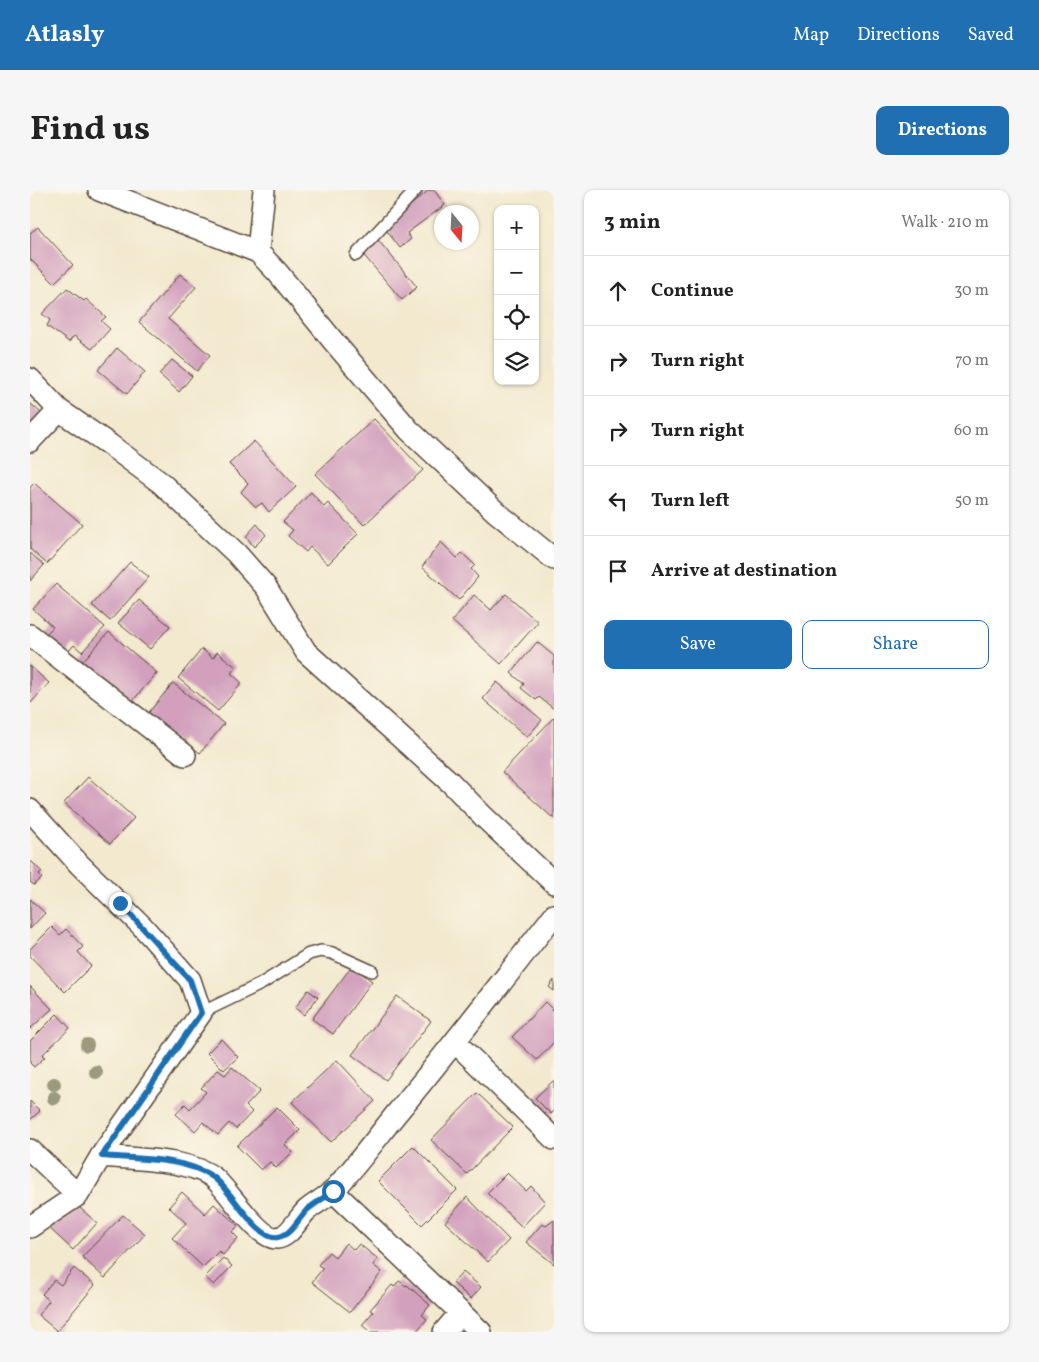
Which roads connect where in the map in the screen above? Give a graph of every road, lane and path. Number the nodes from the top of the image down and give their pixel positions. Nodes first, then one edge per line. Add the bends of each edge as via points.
1 (98, 190) edge
2 (264, 190) edge
3 (416, 190) edge
4 (258, 252) junction
5 (356, 255) dead end
6 (30, 379) edge
7 (59, 410) junction
8 (30, 441) edge
9 (554, 559) edge
10 (30, 634) edge
11 (185, 755) dead end
12 (30, 810) edge
13 (554, 883) edge
14 (554, 915) edge
15 (372, 972) dead end
16 (201, 1013) junction
17 (455, 1042) junction
18 (554, 1139) edge
19 (30, 1150) edge
20 (102, 1156) junction
21 (333, 1191) junction
22 (78, 1195) junction
23 (30, 1227) edge
24 (461, 1312) junction
25 (444, 1332) edge
26 (481, 1332) edge

1 - 4 street
2 - 4 street
3 - 5 lane
4 - 9 street via 408,430 496,512
6 - 7 street
7 - 8 street
7 - 13 street via 161,483 236,553 266,587 306,652 450,782
10 - 11 street
12 - 16 street via 190,980
14 - 17 street
15 - 16 lane via 321,951 309,954 261,984
16 - 20 street
17 - 18 street
17 - 21 street
19 - 22 street
20 - 21 street via 195,1167 214,1178 250,1221 276,1238 284,1236 307,1210
20 - 22 street
21 - 24 street
22 - 23 street
24 - 25 street
24 - 26 street

